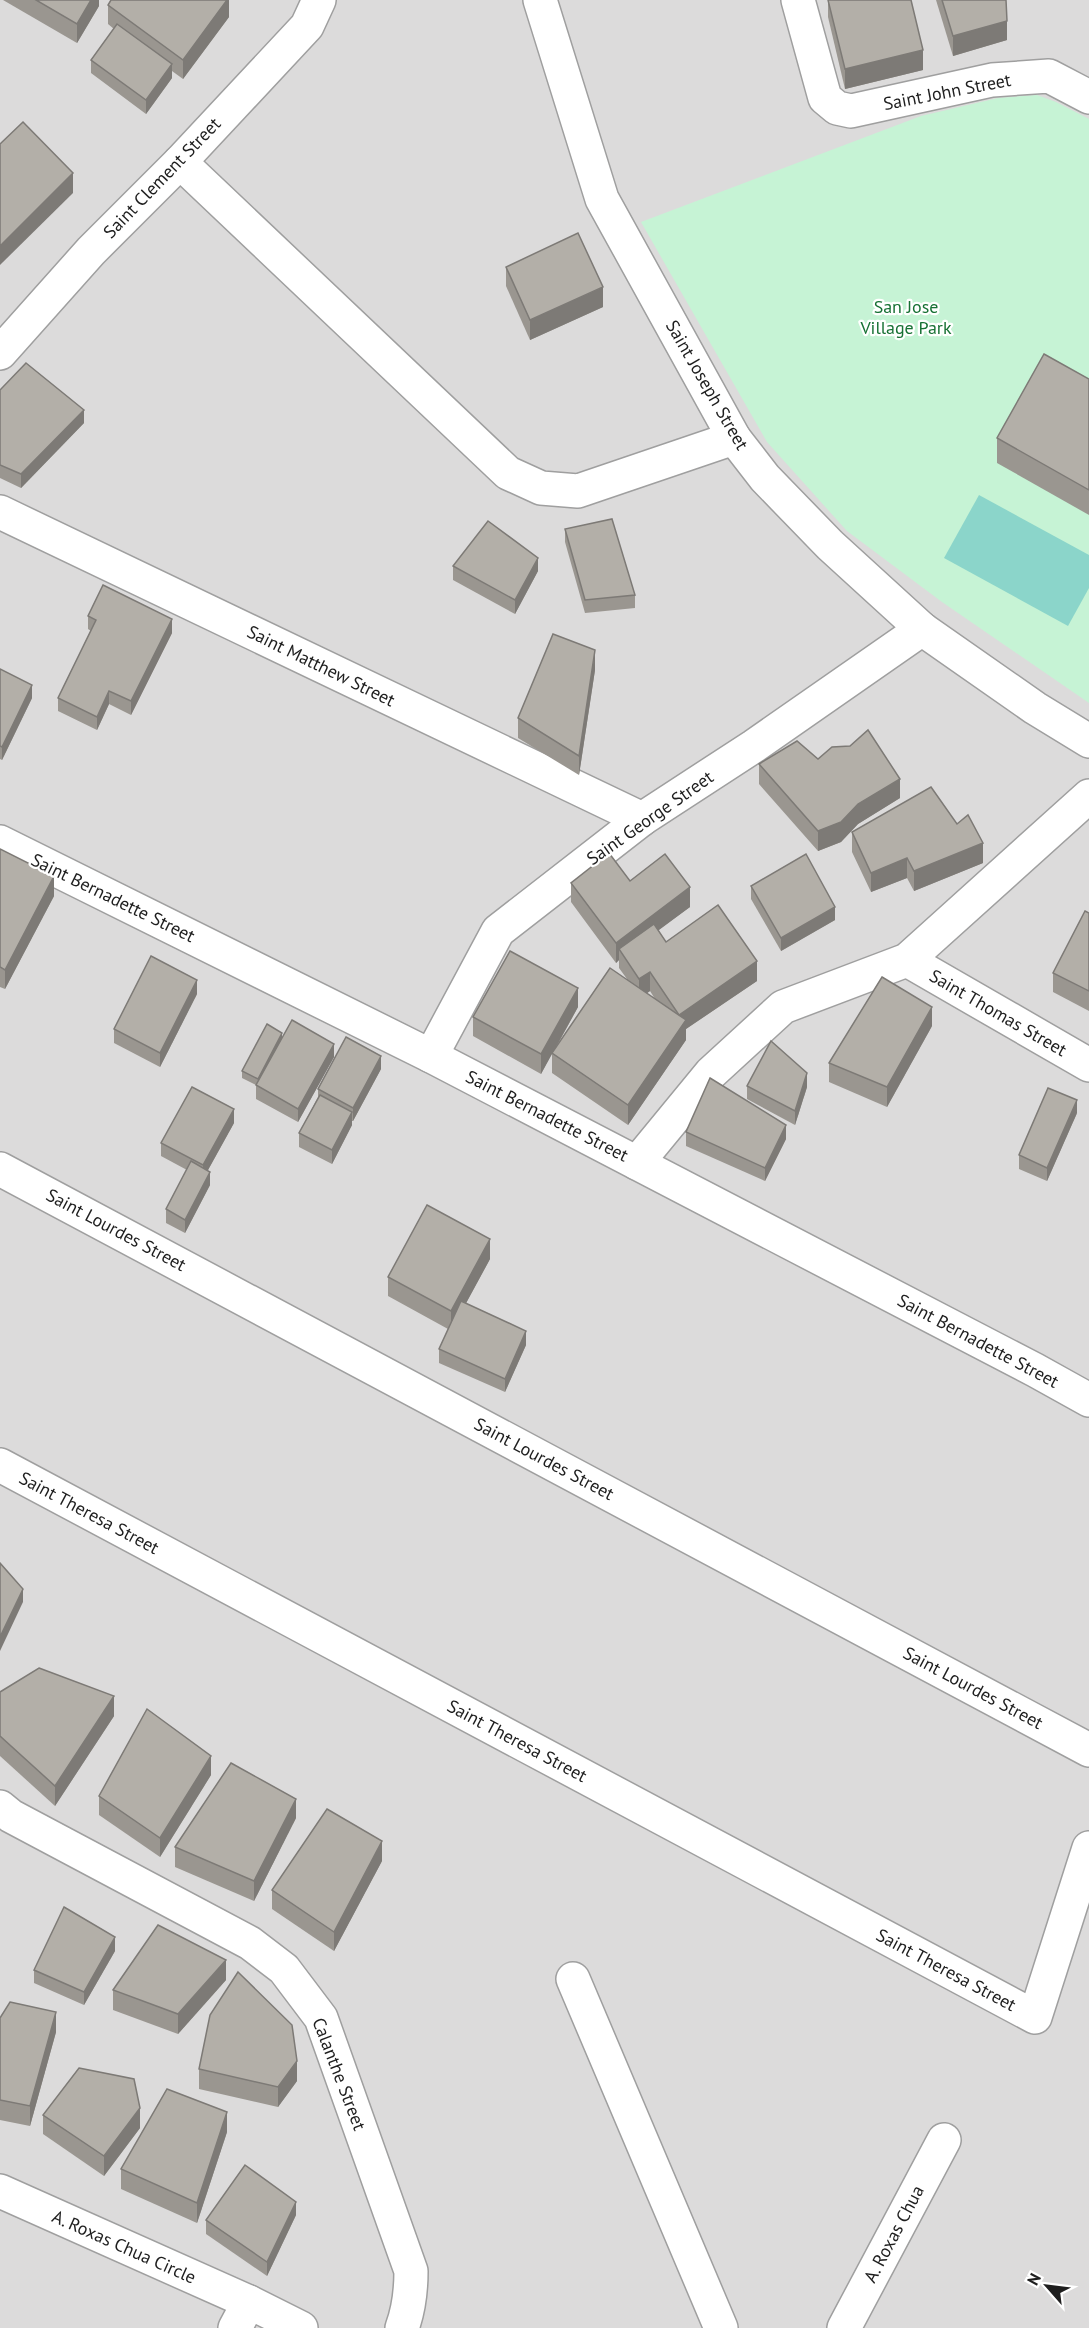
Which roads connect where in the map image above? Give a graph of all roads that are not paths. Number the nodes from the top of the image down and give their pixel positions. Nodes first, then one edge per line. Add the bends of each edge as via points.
1 (319, 0) edge
2 (540, 0) edge
3 (798, 0) edge
4 (1089, 97) edge
5 (180, 162) junction
6 (0, 353) edge
7 (734, 438) junction
8 (0, 512) edge
9 (922, 629) junction
10 (1089, 741) edge
11 (1089, 796) edge
12 (642, 819) junction
13 (0, 842) edge
14 (907, 960) junction
15 (431, 1056) junction
16 (1089, 1065) edge
17 (637, 1162) junction
18 (0, 1169) edge
19 (1089, 1400) edge
20 (0, 1465) edge
21 (1089, 1750) edge
22 (0, 1807) edge
23 (1089, 1848) edge
24 (573, 1978) dead end
25 (945, 2140) dead end
26 (0, 2191) edge
27 (242, 2315) edge
28 (301, 2328) edge
29 (402, 2328) edge
30 (722, 2328) edge
31 (844, 2328) edge

1 - 5 street, Saint Clement Street via 307,26
2 - 7 street, Saint Joseph Street via 602,199
3 - 4 street, Saint John Street via 825,98 837,108 850,111 992,80 1049,76
5 - 6 street, Saint Clement Street via 91,251
5 - 7 street via 508,473 541,488 578,491
7 - 9 street, Saint Joseph Street via 765,478 830,545
8 - 12 street, Saint Matthew Street
9 - 10 street, Saint Joseph Street
9 - 12 street, Saint George Street
11 - 14 street
12 - 15 street, Saint George Street via 498,931
13 - 15 street, Saint Bernadette Street
14 - 16 street, Saint Thomas Street
14 - 17 street via 783,1007 711,1073
15 - 17 street, Saint Bernadette Street
17 - 19 street, Saint Bernadette Street
18 - 21 street, Saint Lourdes Street
20 - 23 street, Saint Theresa Street via 1035,2017
22 - 29 street, Calanthe Street via 250,1943 284,1969 321,2018 411,2271 408,2313
24 - 30 street
25 - 31 street, A. Roxas Chua
26 - 27 street, A. Roxas Chua Circle
27 - 28 street, A. Roxas Chua Circle

